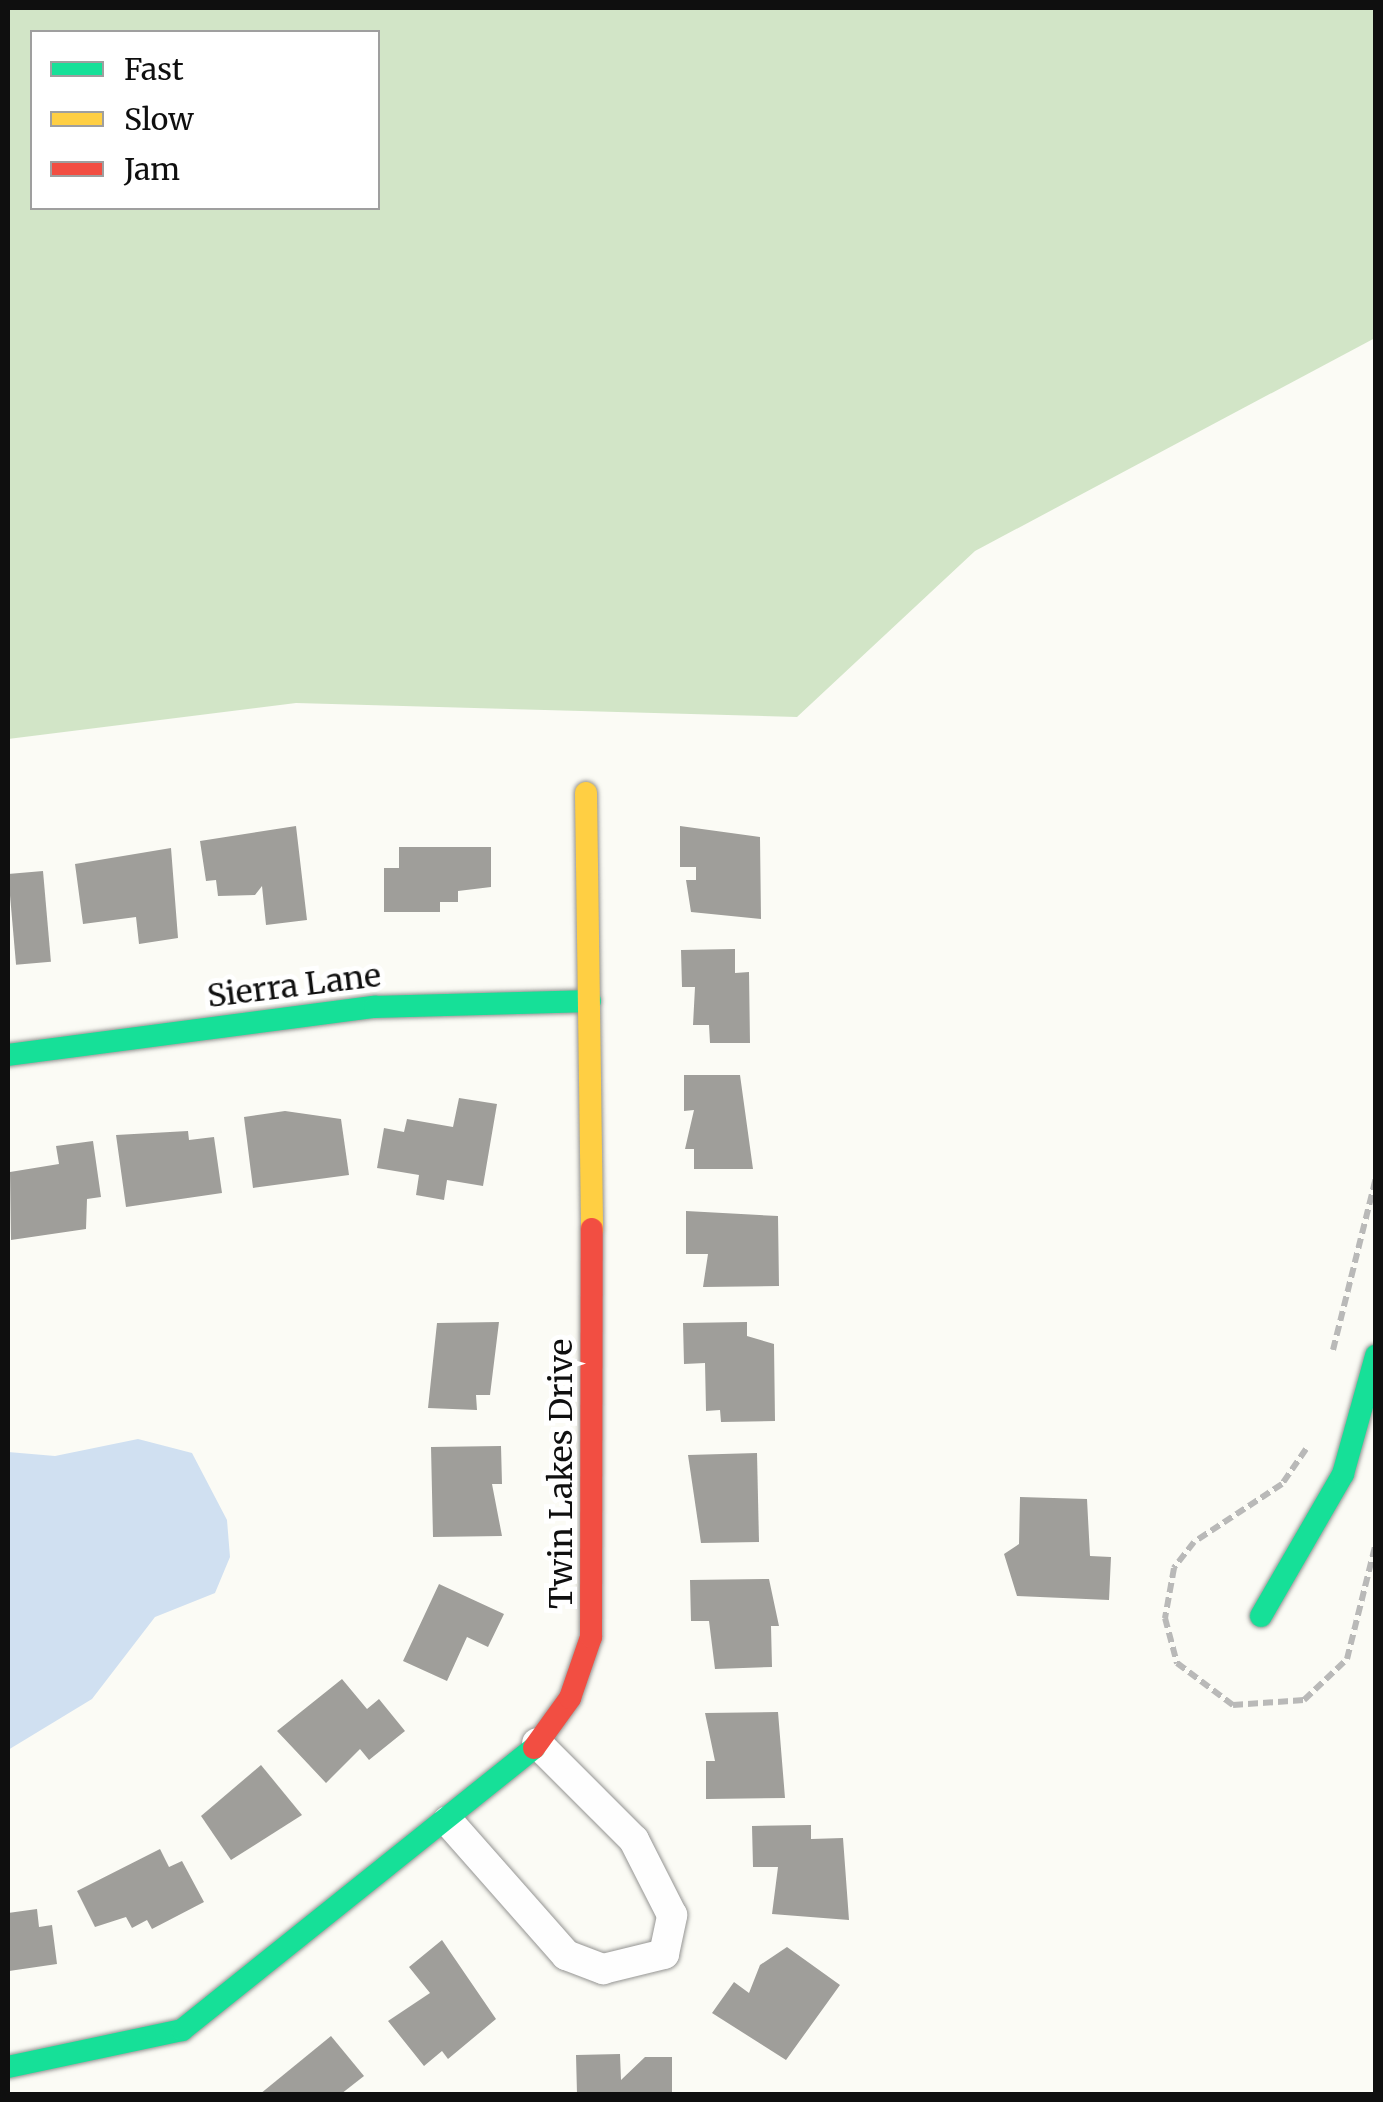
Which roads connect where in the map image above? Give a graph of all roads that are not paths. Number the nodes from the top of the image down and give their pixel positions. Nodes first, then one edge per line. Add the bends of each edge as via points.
1 (586, 793) dead end
2 (590, 1001) junction
3 (8, 1056) edge
4 (1376, 1356) edge
5 (1261, 1616) dead end
6 (537, 1743) junction
7 (448, 1821) junction
8 (8, 2067) edge

1 - 2 street, Twin Lakes Drive
2 - 3 street, Sierra Lane via 375,1008
2 - 6 street, Twin Lakes Drive via 594,1612 570,1698
4 - 5 street via 1343,1474
6 - 7 street, Twin Lakes Drive
6 - 7 street via 634,1840 672,1915 664,1954 603,1969 566,1955
7 - 8 street, Twin Lakes Drive via 182,2030

